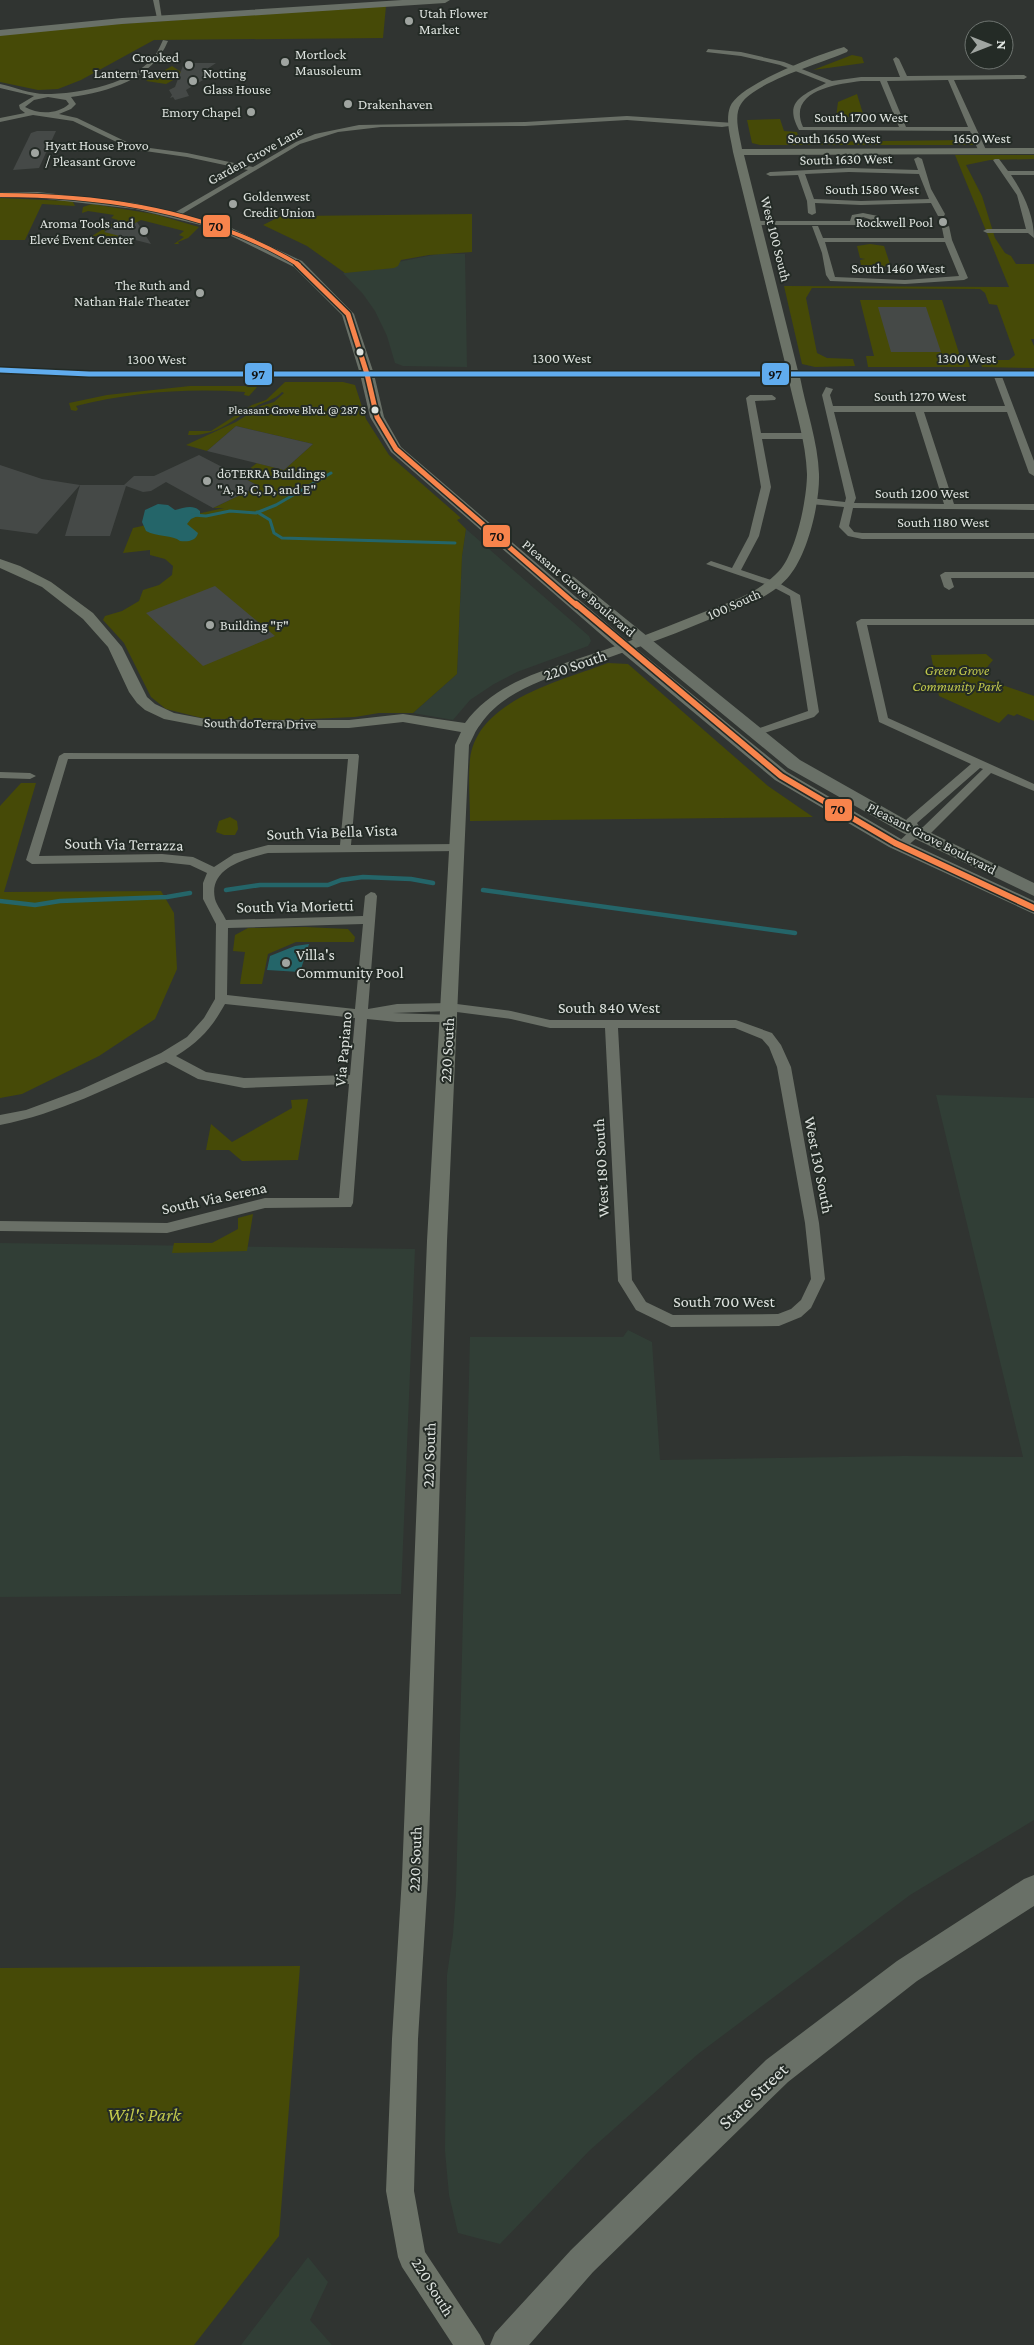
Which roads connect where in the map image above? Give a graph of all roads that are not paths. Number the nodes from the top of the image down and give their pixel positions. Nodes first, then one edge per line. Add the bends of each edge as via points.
1 (156, 0) edge
2 (375, 0) edge
3 (444, 0) edge
4 (159, 16) junction
5 (0, 28) edge
6 (0, 33) edge
7 (165, 41) dead end
8 (844, 50) dead end
9 (708, 51) dead end
10 (896, 59) dead end
11 (797, 69) junction
12 (1024, 77) dead end
13 (904, 78) junction
14 (950, 78) junction
15 (884, 79) junction
16 (831, 83) junction
17 (0, 86) edge
18 (98, 90) junction
19 (21, 91) junction
20 (45, 96) junction
21 (60, 96) junction
22 (24, 103) junction
23 (70, 106) junction
24 (34, 113) junction
25 (47, 114) junction
26 (0, 119) edge
27 (75, 119) junction
28 (734, 125) junction
29 (973, 129) junction
30 (903, 130) junction
31 (921, 130) joint
32 (1034, 151) edge
33 (738, 152) junction
34 (931, 152) joint
35 (984, 152) junction
36 (918, 159) dead end
37 (997, 160) dead end
38 (253, 169) junction
39 (801, 172) junction
40 (922, 172) junction
41 (1006, 173) junction
42 (1034, 173) edge
43 (770, 174) dead end
44 (0, 188) edge
45 (0, 195) edge
46 (811, 201) junction
47 (932, 201) junction
48 (861, 203) junction
49 (181, 213) junction
50 (812, 213) dead end
51 (941, 214) dead end
52 (863, 215) junction
53 (757, 221) junction
54 (854, 221) junction
55 (869, 226) junction
56 (815, 228) dead end
57 (946, 228) dead end
58 (987, 230) dead end
59 (1033, 233) edge
60 (873, 239) junction
61 (821, 240) junction
62 (948, 240) junction
63 (325, 273) dead end
64 (352, 300) dead end
65 (361, 311) dead end
66 (375, 357) dead end
67 (0, 370) edge
68 (794, 373) junction
69 (89, 374) junction
70 (997, 374) junction
71 (1034, 374) edge
72 (374, 375) junction
73 (0, 379) edge
74 (829, 389) dead end
75 (772, 398) dead end
76 (830, 409) junction
77 (1010, 409) junction
78 (919, 410) junction
79 (756, 436) junction
80 (806, 436) junction
81 (1034, 473) edge
82 (810, 501) junction
83 (849, 506) junction
84 (950, 506) junction
85 (1034, 507) edge
86 (1034, 536) edge
87 (0, 563) edge
88 (711, 564) dead end
89 (735, 572) junction
90 (1034, 575) edge
91 (774, 584) junction
92 (949, 586) dead end
93 (1034, 622) edge
94 (634, 645) junction
95 (467, 728) junction
96 (755, 733) junction
97 (979, 763) junction
98 (990, 768) junction
99 (0, 776) edge
100 (30, 776) dead end
101 (1034, 788) edge
102 (926, 809) junction
103 (941, 817) junction
104 (916, 832) junction
105 (901, 845) junction
106 (345, 848) junction
107 (456, 848) junction
108 (214, 872) junction
109 (1034, 890) edge
110 (371, 896) dead end
111 (1034, 908) edge
112 (369, 920) junction
113 (222, 924) junction
114 (221, 999) junction
115 (449, 1013) junction
116 (362, 1014) junction
117 (611, 1024) junction
118 (767, 1036) joint
119 (166, 1056) junction
120 (357, 1079) junction
121 (0, 1120) edge
122 (346, 1203) joint
123 (0, 1226) edge
124 (806, 1304) joint
125 (641, 1306) joint
126 (1034, 1889) edge
127 (470, 2345) edge
128 (507, 2345) edge

1 - 4 street
2 - 4 main road
3 - 4 main road
4 - 5 main road
4 - 6 main road
7 - 18 street via 161,53 152,62 124,80
8 - 11 street, West 100 South
9 - 11 street via 741,54
10 - 13 street
11 - 16 street
11 - 28 street, West 100 South via 766,80 737,101
12 - 14 street
13 - 14 street
13 - 15 street
14 - 29 street
15 - 16 street
15 - 30 street
16 - 30 street, South 1700 West via 803,97 796,107 801,129
17 - 19 street
18 - 21 street
18 - 23 street
19 - 20 street
19 - 22 street
20 - 21 street
20 - 22 street
21 - 23 street via 68,98
22 - 24 street via 25,110
22 - 26 street
23 - 25 street
23 - 27 street
24 - 25 street
24 - 26 street
25 - 27 street
27 - 38 street via 133,148
28 - 33 street, West 100 South
28 - 38 street, Garden Grove Lane via 696,125 640,118 346,128 316,135
29 - 31 street
29 - 35 street
30 - 31 street, South 1700 West
32 - 35 street, 1650 West
33 - 34 street, South 1650 West
33 - 53 street, West 100 South
34 - 35 street, 1650 West
36 - 40 street
37 - 41 street
38 - 49 street, Garden Grove Lane
39 - 40 street, South 1630 West
39 - 43 street, South 1630 West
39 - 46 street
40 - 47 street
41 - 42 street
41 - 59 street via 1021,195
44 - 49 main road, Pleasant Grove Boulevard via 50,189 141,200
45 - 49 main road, Pleasant Grove Boulevard via 38,195
46 - 48 street, South 1580 West
46 - 50 street
47 - 48 street, South 1580 West
47 - 51 street
48 - 52 street
49 - 63 main road, Pleasant Grove Boulevard via 232,222 310,260
49 - 72 main road, Pleasant Grove Boulevard via 221,227 298,264 348,314
52 - 54 street
52 - 55 street via 879,221
53 - 54 street
53 - 68 street, West 100 South
54 - 55 street
55 - 60 street
56 - 61 street
57 - 62 street
58 - 59 street
60 - 61 street
60 - 62 street
61 - 62 street, South 1460 West via 833,279 905,282 964,278
64 - 65 main road
66 - 72 main road, Pleasant Grove Boulevard
67 - 69 street
68 - 70 street, 1300 West
68 - 72 street, 1300 West
68 - 80 street, West 100 South
69 - 72 street, 1300 West
69 - 73 street
70 - 71 street, 1300 West
70 - 77 street
72 - 94 main road, Pleasant Grove Boulevard via 377,417 396,449
74 - 76 street via 826,395
75 - 79 street via 750,398
76 - 78 street, South 1270 West
76 - 83 street via 851,498
77 - 78 street, South 1270 West
77 - 81 street
78 - 84 street
79 - 80 street
79 - 89 street via 766,487 754,536
80 - 82 street, West 100 South via 813,472
82 - 83 street, South 1200 West
82 - 91 street, 100 South via 794,561
83 - 84 street, South 1200 West
83 - 86 street, South 1180 West via 844,527 851,534 862,536
84 - 85 street, South 1200 West
87 - 95 street, South doTerra Drive via 40,581 81,609 110,640 141,698 161,713 211,724 349,724 403,718
88 - 89 street
89 - 91 street
90 - 92 street via 945,575
91 - 94 street, 100 South via 758,594
91 - 96 street via 795,595 814,712
93 - 97 street via 861,622 883,720
94 - 95 street, 220 South via 531,680 499,697
94 - 96 main road, Pleasant Grove Boulevard
94 - 105 main road, Pleasant Grove Boulevard via 781,776
95 - 107 street, 220 South via 462,745
96 - 104 main road, Pleasant Grove Boulevard via 794,764
97 - 98 street
97 - 102 street
98 - 101 street
98 - 103 street
99 - 100 street
102 - 103 street
102 - 104 street via 911,822
103 - 104 street via 927,830
104 - 105 street
104 - 109 main road, Pleasant Grove Boulevard
105 - 111 main road, Pleasant Grove Boulevard
106 - 107 street, South Via Bella Vista
106 - 108 street, South Via Bella Vista via 268,849 238,857
106 - 108 street, South Via Terrazza via 354,756 64,756 32,860 162,858 193,861
107 - 115 street, 220 South
108 - 113 street via 208,883 209,899
110 - 112 street, Via Papiano
112 - 113 street, South Via Morietti
112 - 116 street, Via Papiano
113 - 114 street
114 - 116 street, South 840 West
114 - 119 street via 209,1022 192,1040
115 - 116 street, South 840 West via 398,1018
115 - 117 street, South 840 West via 511,1015 550,1024
115 - 127 street, 220 South via 400,2190 412,2257
116 - 120 street, Via Papiano
117 - 118 street, South 840 West via 736,1024
117 - 125 street, West 180 South via 624,1281
118 - 124 street, West 130 South via 775,1045 784,1067 812,1223 818,1278
119 - 120 street via 203,1076 244,1083
119 - 121 street via 52,1106
120 - 122 street, Via Papiano
122 - 123 street, South Via Serena via 265,1203 167,1228
124 - 125 street, South 700 West via 796,1313 779,1320 757,1321 671,1322
126 - 128 main road, State Street via 907,1971 777,2072 582,2261

